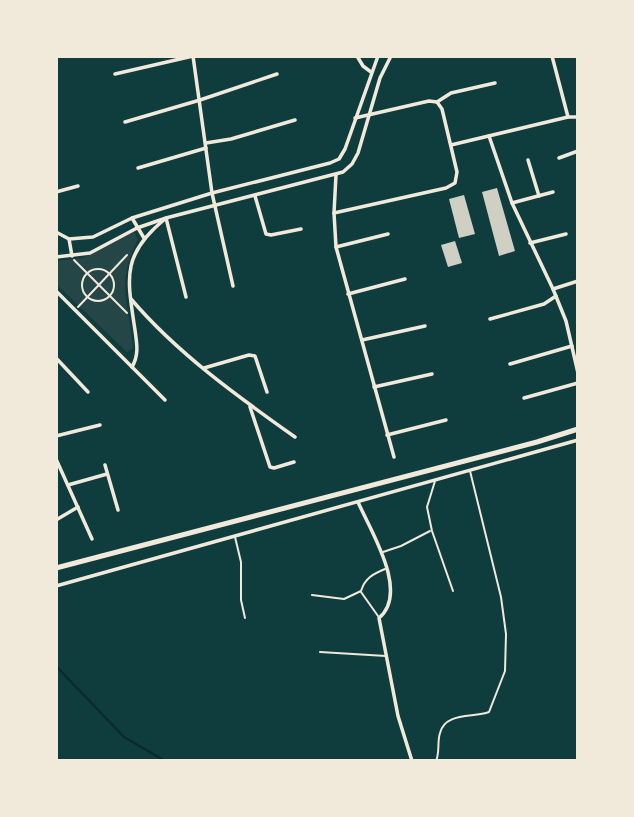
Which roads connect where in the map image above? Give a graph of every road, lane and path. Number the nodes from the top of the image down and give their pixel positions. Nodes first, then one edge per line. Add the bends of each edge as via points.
1 (193, 56) edge
2 (357, 56) edge
3 (378, 56) edge
4 (391, 56) edge
5 (552, 56) edge
6 (371, 72) junction
7 (277, 74) dead end
8 (115, 75) dead end
9 (495, 83) dead end
10 (200, 100) junction
11 (437, 102) junction
12 (368, 116) junction
13 (568, 117) junction
14 (578, 117) edge
15 (355, 118) junction
16 (295, 120) dead end
17 (125, 121) dead end
18 (489, 136) junction
19 (451, 145) junction
20 (206, 146) junction
21 (578, 151) edge
22 (559, 158) dead end
23 (528, 159) dead end
24 (138, 169) dead end
25 (336, 175) junction
26 (78, 186) dead end
27 (56, 192) edge
28 (553, 192) dead end
29 (212, 193) junction
30 (255, 196) junction
31 (540, 196) junction
32 (512, 203) junction
33 (215, 205) junction
34 (334, 213) junction
35 (132, 218) junction
36 (166, 218) junction
37 (137, 228) junction
38 (301, 229) dead end
39 (56, 232) edge
40 (388, 234) dead end
41 (566, 234) dead end
42 (144, 238) junction
43 (69, 239) junction
44 (530, 243) junction
45 (336, 247) junction
46 (127, 256) dead end
47 (56, 257) edge
48 (72, 257) junction
49 (86, 274) junction
50 (109, 274) junction
51 (405, 279) dead end
52 (578, 281) edge
53 (98, 285) junction
54 (233, 286) dead end
55 (553, 289) junction
56 (57, 294) edge
57 (348, 294) junction
58 (556, 296) junction
59 (87, 297) junction
60 (109, 297) junction
61 (187, 297) dead end
62 (130, 299) junction
63 (75, 310) junction
64 (490, 319) dead end
65 (133, 320) junction
66 (425, 326) dead end
67 (362, 340) junction
68 (572, 346) junction
69 (56, 358) edge
70 (510, 364) dead end
71 (132, 368) junction
72 (204, 368) junction
73 (578, 373) edge
74 (432, 374) dead end
75 (578, 383) edge
76 (374, 387) junction
77 (88, 392) dead end
78 (267, 392) dead end
79 (524, 398) dead end
80 (165, 400) dead end
81 (250, 405) junction
82 (446, 420) dead end
83 (100, 425) dead end
84 (578, 429) edge
85 (387, 435) junction
86 (56, 436) edge
87 (295, 437) dead end
88 (578, 440) edge
89 (394, 457) dead end
90 (56, 461) edge
91 (295, 462) dead end
92 (105, 465) dead end
93 (469, 470) junction
94 (107, 474) junction
95 (436, 480) junction
96 (68, 485) junction
97 (358, 502) junction
98 (78, 507) junction
99 (118, 510) dead end
100 (56, 520) edge
101 (432, 531) junction
102 (235, 536) junction
103 (92, 539) dead end
104 (383, 552) junction
105 (56, 568) edge
106 (386, 568) junction
107 (56, 586) edge
108 (361, 591) junction
109 (453, 591) dead end
110 (312, 595) dead end
111 (246, 618) dead end
112 (379, 618) junction
113 (320, 652) dead end
114 (387, 656) junction
115 (412, 761) edge
116 (436, 761) edge

1 - 8 street
1 - 10 street
2 - 6 street
3 - 6 street
4 - 12 street
5 - 13 street
6 - 15 street
7 - 10 street
9 - 11 street via 451,93
10 - 17 street
10 - 20 street
11 - 12 street via 429,100
11 - 19 street
12 - 15 street
12 - 25 street via 358,153 352,164
13 - 14 street
13 - 18 street
15 - 29 street via 339,159
16 - 20 street
18 - 19 street
18 - 32 street
19 - 34 street via 455,183
20 - 24 street
20 - 29 street
21 - 22 street
23 - 31 street
25 - 30 street
25 - 34 street
26 - 27 street
28 - 31 street
29 - 33 street
29 - 35 street
30 - 33 street
30 - 38 street via 266,234
31 - 32 street
32 - 44 street
33 - 36 street
33 - 54 street
34 - 45 street
35 - 37 street
35 - 43 street via 93,237
36 - 37 street
36 - 42 street
36 - 61 street
37 - 42 street
37 - 48 street via 90,253
39 - 43 street
40 - 45 street
41 - 44 street
42 - 62 street via 131,264
43 - 48 street
44 - 55 street
45 - 57 street
46 - 50 path
47 - 48 street
48 - 49 path
49 - 50 path via 96,269
49 - 53 path
49 - 59 path via 82,288
50 - 53 path
50 - 60 path via 114,284
51 - 57 street
52 - 55 street
53 - 59 path
53 - 60 path
55 - 58 street
56 - 63 street
57 - 67 street
58 - 64 street via 544,304
58 - 68 street
59 - 60 path via 98,302
59 - 63 path
60 - 65 path
62 - 65 street
62 - 72 street
63 - 71 street
65 - 71 street via 137,359
66 - 67 street
67 - 76 street
68 - 70 street
68 - 73 street
69 - 77 street
71 - 80 street
72 - 78 street via 255,356
72 - 81 street
74 - 76 street
75 - 79 street
76 - 85 street
81 - 87 street
81 - 91 street via 270,467
82 - 85 street
83 - 86 street
84 - 105 main road
85 - 89 street
88 - 93 street
90 - 96 street
92 - 94 street
93 - 95 street
93 - 116 lane via 502,597 507,659 489,712 452,718 444,724
94 - 96 street
94 - 99 street
95 - 97 street
95 - 101 lane via 427,507
96 - 98 street
97 - 102 street
97 - 104 street
98 - 100 street
98 - 103 street
101 - 104 lane
101 - 109 lane
102 - 107 street
102 - 111 lane
104 - 106 street
106 - 108 lane via 369,576
106 - 112 street via 392,595
108 - 110 lane via 344,599
108 - 112 lane
112 - 114 street
113 - 114 lane
114 - 115 street

